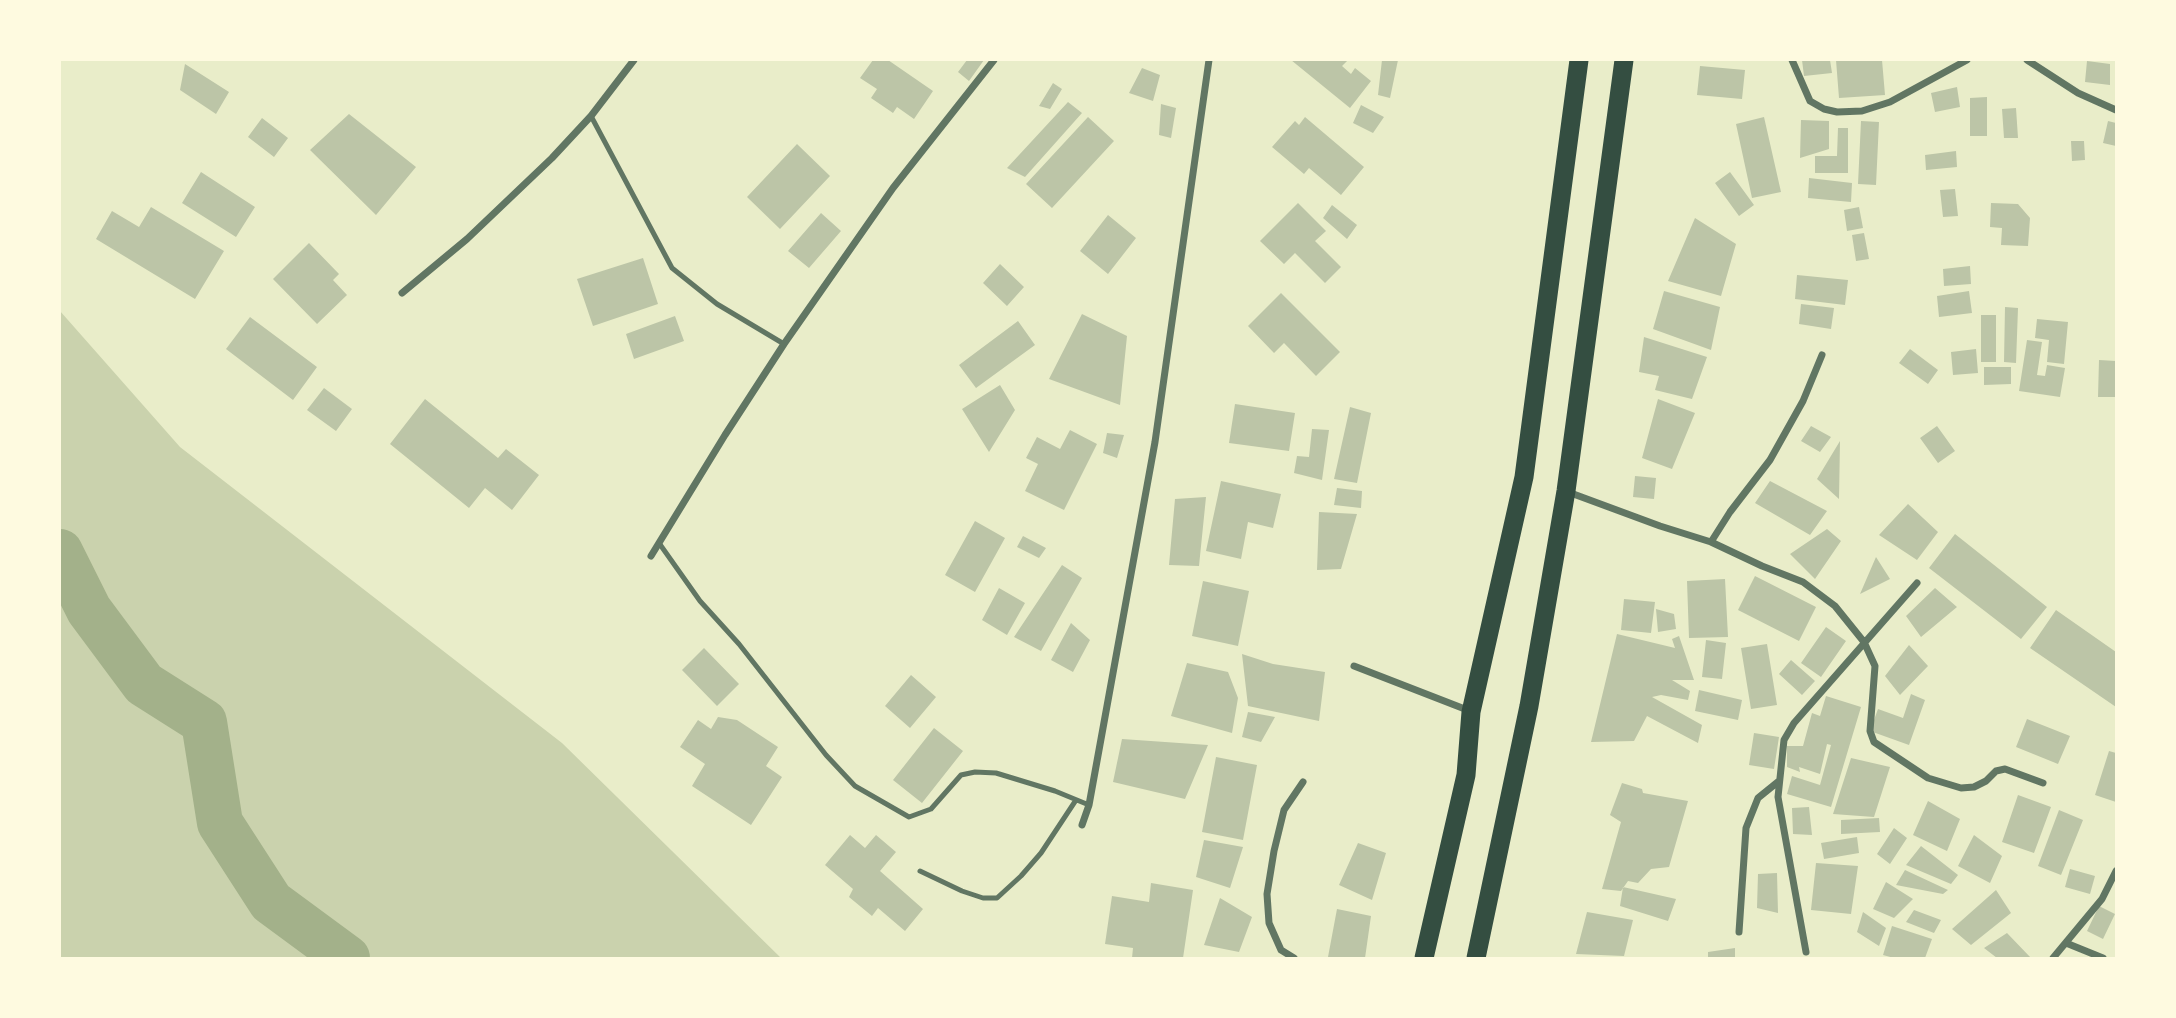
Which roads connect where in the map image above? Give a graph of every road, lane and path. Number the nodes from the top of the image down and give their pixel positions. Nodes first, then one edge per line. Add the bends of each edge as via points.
1 (634, 60) edge
2 (994, 60) edge
3 (1209, 60) edge
4 (1579, 60) edge
5 (1624, 60) edge
6 (1792, 60) edge
7 (1968, 60) edge
8 (2026, 60) edge
9 (2116, 110) edge
10 (591, 116) junction
11 (402, 293) dead end
12 (784, 344) junction
13 (1822, 355) dead end
14 (1566, 491) junction
15 (1712, 542) junction
16 (660, 543) junction
17 (651, 556) dead end
18 (1917, 583) dead end
19 (1864, 642) junction
20 (1354, 666) dead end
21 (1471, 712) junction
22 (1779, 781) junction
23 (1303, 782) dead end
24 (2043, 783) dead end
25 (1076, 800) junction
26 (1089, 805) junction
27 (1082, 825) dead end
28 (920, 871) dead end
29 (2116, 871) edge
30 (1739, 932) dead end
31 (2066, 943) junction
32 (1806, 952) dead end
33 (1294, 958) edge
34 (1424, 958) edge
35 (1476, 958) edge
36 (2053, 958) edge
37 (2103, 958) edge

1 - 10 street
2 - 12 street via 893,188
3 - 26 street via 1155,442
4 - 21 highway via 1524,477
5 - 14 highway
6 - 7 street via 1810,101 1838,112 1891,102
8 - 9 street via 2078,93
10 - 11 street via 506,204
10 - 12 lane via 672,268 717,304
12 - 16 street
13 - 15 street via 1804,401 1770,460
14 - 15 street
14 - 35 highway via 1529,706
15 - 19 street via 1803,582 1835,606
16 - 17 street
16 - 25 lane via 700,601 855,786 909,817 932,809 961,775 975,772 996,773
18 - 19 street
19 - 22 street via 1794,723 1784,740
19 - 24 street via 1875,666 1870,731 1884,751 1928,778 1961,788 1974,788 2006,769
20 - 21 street
21 - 34 highway via 1466,775
22 - 30 street via 1758,798 1746,828
22 - 32 street
23 - 33 street via 1284,810 1267,894 1269,923 1281,950
25 - 26 lane
25 - 28 lane via 1041,853 997,898 973,895
26 - 27 street
29 - 31 street via 2102,899
31 - 36 street
31 - 37 street

